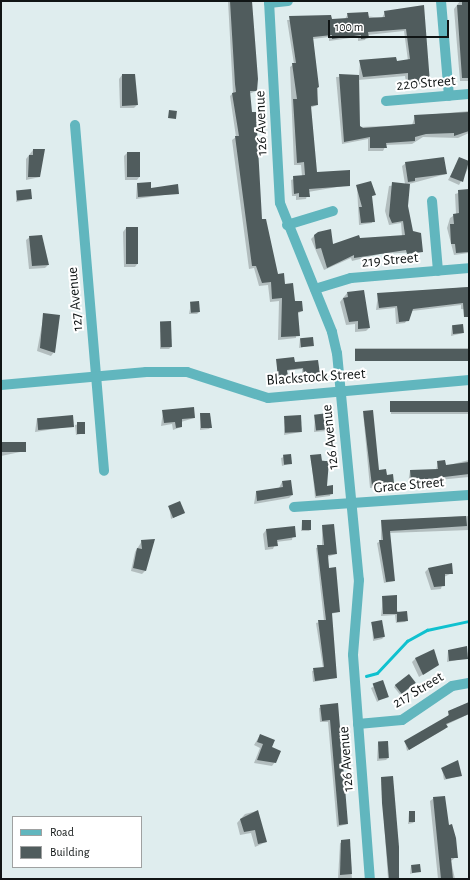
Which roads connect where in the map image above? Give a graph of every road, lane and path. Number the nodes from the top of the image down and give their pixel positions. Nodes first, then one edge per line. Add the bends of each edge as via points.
1 (288, 1) edge
2 (440, 1) edge
3 (269, 2) edge
4 (469, 94) edge
5 (449, 96) junction
6 (386, 102) dead end
7 (75, 125) dead end
8 (432, 201) dead end
9 (333, 211) dead end
10 (287, 225) junction
11 (469, 268) edge
12 (438, 271) junction
13 (315, 289) junction
14 (97, 377) junction
15 (469, 380) edge
16 (1, 385) edge
17 (340, 391) junction
18 (104, 471) dead end
19 (469, 495) edge
20 (351, 505) junction
21 (294, 507) dead end
22 (469, 683) edge
23 (358, 724) junction
24 (370, 879) edge

1 - 3 street
2 - 5 street
3 - 10 street, 126 Avenue via 279,191
4 - 5 street, 220 Street
5 - 6 street, 220 Street
7 - 14 street, 127 Avenue
8 - 12 street
9 - 10 street
10 - 13 street, 126 Avenue
11 - 12 street, 219 Street
12 - 13 street, 219 Street via 351,278
13 - 17 street, 126 Avenue via 332,332
14 - 16 street, Blackstock Street
14 - 17 street, Blackstock Street via 187,372 268,398
14 - 18 street, 127 Avenue
15 - 17 street, Blackstock Street
17 - 20 street, 126 Avenue
19 - 20 street, Grace Street
20 - 21 street, Grace Street
20 - 23 street, 126 Avenue via 359,595 352,643
22 - 23 street, 217 Street via 452,686 402,720
23 - 24 street, 126 Avenue

